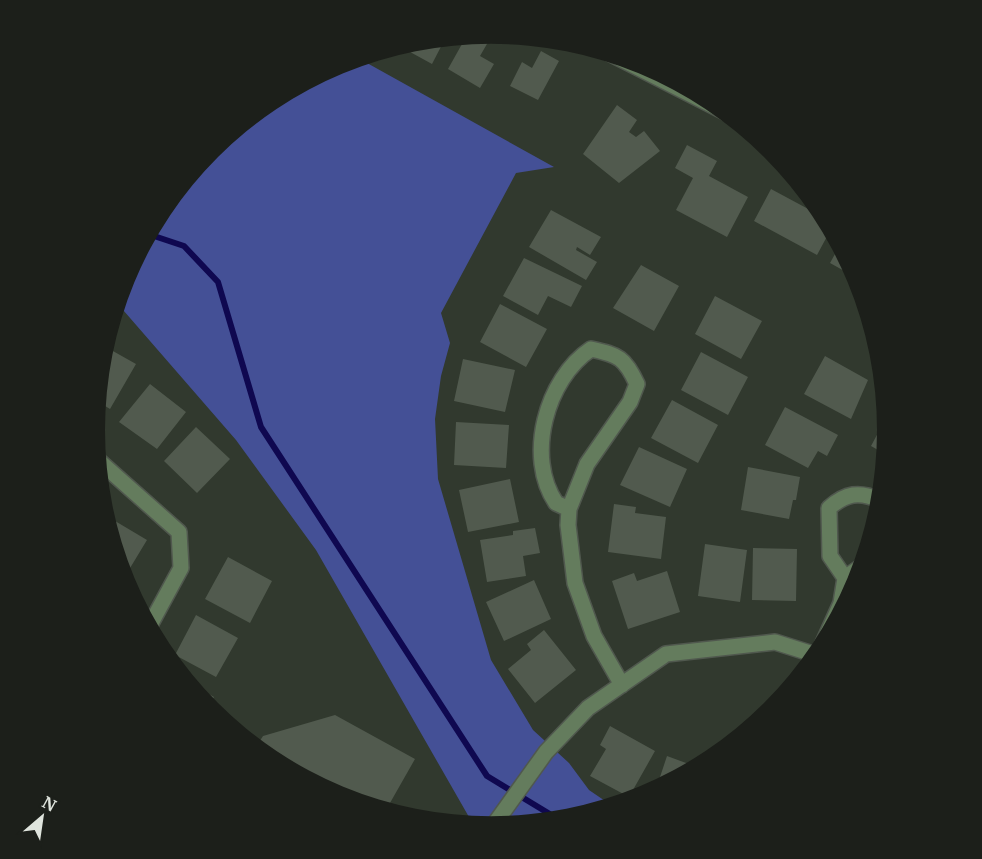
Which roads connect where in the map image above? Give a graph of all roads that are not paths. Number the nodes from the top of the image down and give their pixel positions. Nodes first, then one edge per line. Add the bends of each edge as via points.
1 (107, 468) edge
2 (871, 497) edge
3 (569, 509) junction
4 (849, 575) edge
5 (845, 578) junction
6 (844, 586) edge
7 (154, 617) edge
8 (806, 652) edge
9 (622, 685) junction
10 (501, 816) edge

1 - 7 street via 179,532 181,568
2 - 5 street via 843,495 829,508 830,556
3 - 3 street via 587,464 630,402 637,384 628,363 611,353 591,349 579,357 565,372 547,419 541,458 543,477 556,503
3 - 9 street via 575,583 594,636
4 - 5 street
5 - 6 street
8 - 9 street via 775,642 666,654
9 - 10 street via 588,708 536,767

